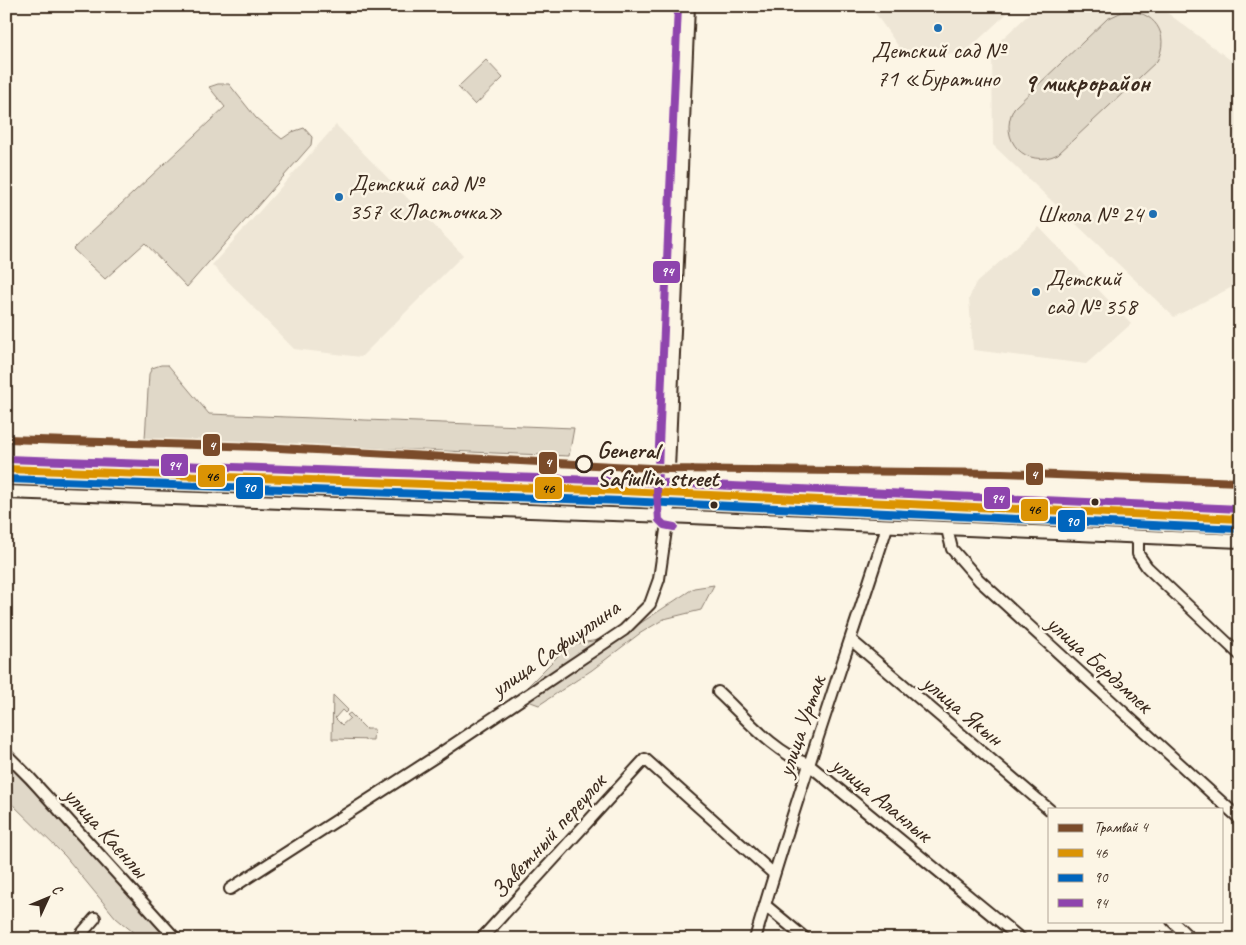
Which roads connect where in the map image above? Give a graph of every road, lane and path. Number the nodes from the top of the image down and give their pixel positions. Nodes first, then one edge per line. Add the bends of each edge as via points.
1 (688, 6) edge
2 (6, 469) edge
3 (6, 492) edge
4 (667, 492) junction
5 (668, 516) junction
6 (1240, 519) edge
7 (887, 526) junction
8 (947, 529) junction
9 (1138, 537) junction
10 (1240, 541) edge
11 (851, 640) junction
12 (1240, 655) edge
13 (718, 692) dead end
14 (6, 754) edge
15 (808, 764) junction
16 (1048, 808) edge
17 (1240, 818) edge
18 (774, 874) junction
19 (230, 889) dead end
20 (765, 905) junction
21 (95, 918) dead end
22 (1173, 922) edge
23 (77, 939) edge
24 (176, 939) edge
25 (481, 939) edge
26 (755, 939) edge
27 (806, 939) edge
28 (1021, 939) edge
29 (1191, 939) edge

1 - 4 street, улица Сафиуллина
2 - 4 street
3 - 5 street
4 - 5 street, улица Сафиуллина
4 - 6 street
5 - 7 street
5 - 19 street, улица Сафиуллина via 659,579 650,604 624,630
7 - 8 street
7 - 11 street, улица Уртак
8 - 9 street
8 - 17 street, улица Бердэмлек via 952,549 979,580
9 - 10 street
9 - 12 street via 1138,554 1147,567
11 - 15 street, улица Уртак
11 - 16 street, улица Якын
13 - 15 street, улица Аланлык via 781,751
14 - 24 street, улица Каенлы
15 - 18 street, улица Уртак
15 - 28 street, улица Аланлык
18 - 20 street, улица Уртак
18 - 25 street, Заветный переулок via 645,759
20 - 26 street, улица Уртак
20 - 27 street
21 - 23 street
22 - 29 street

